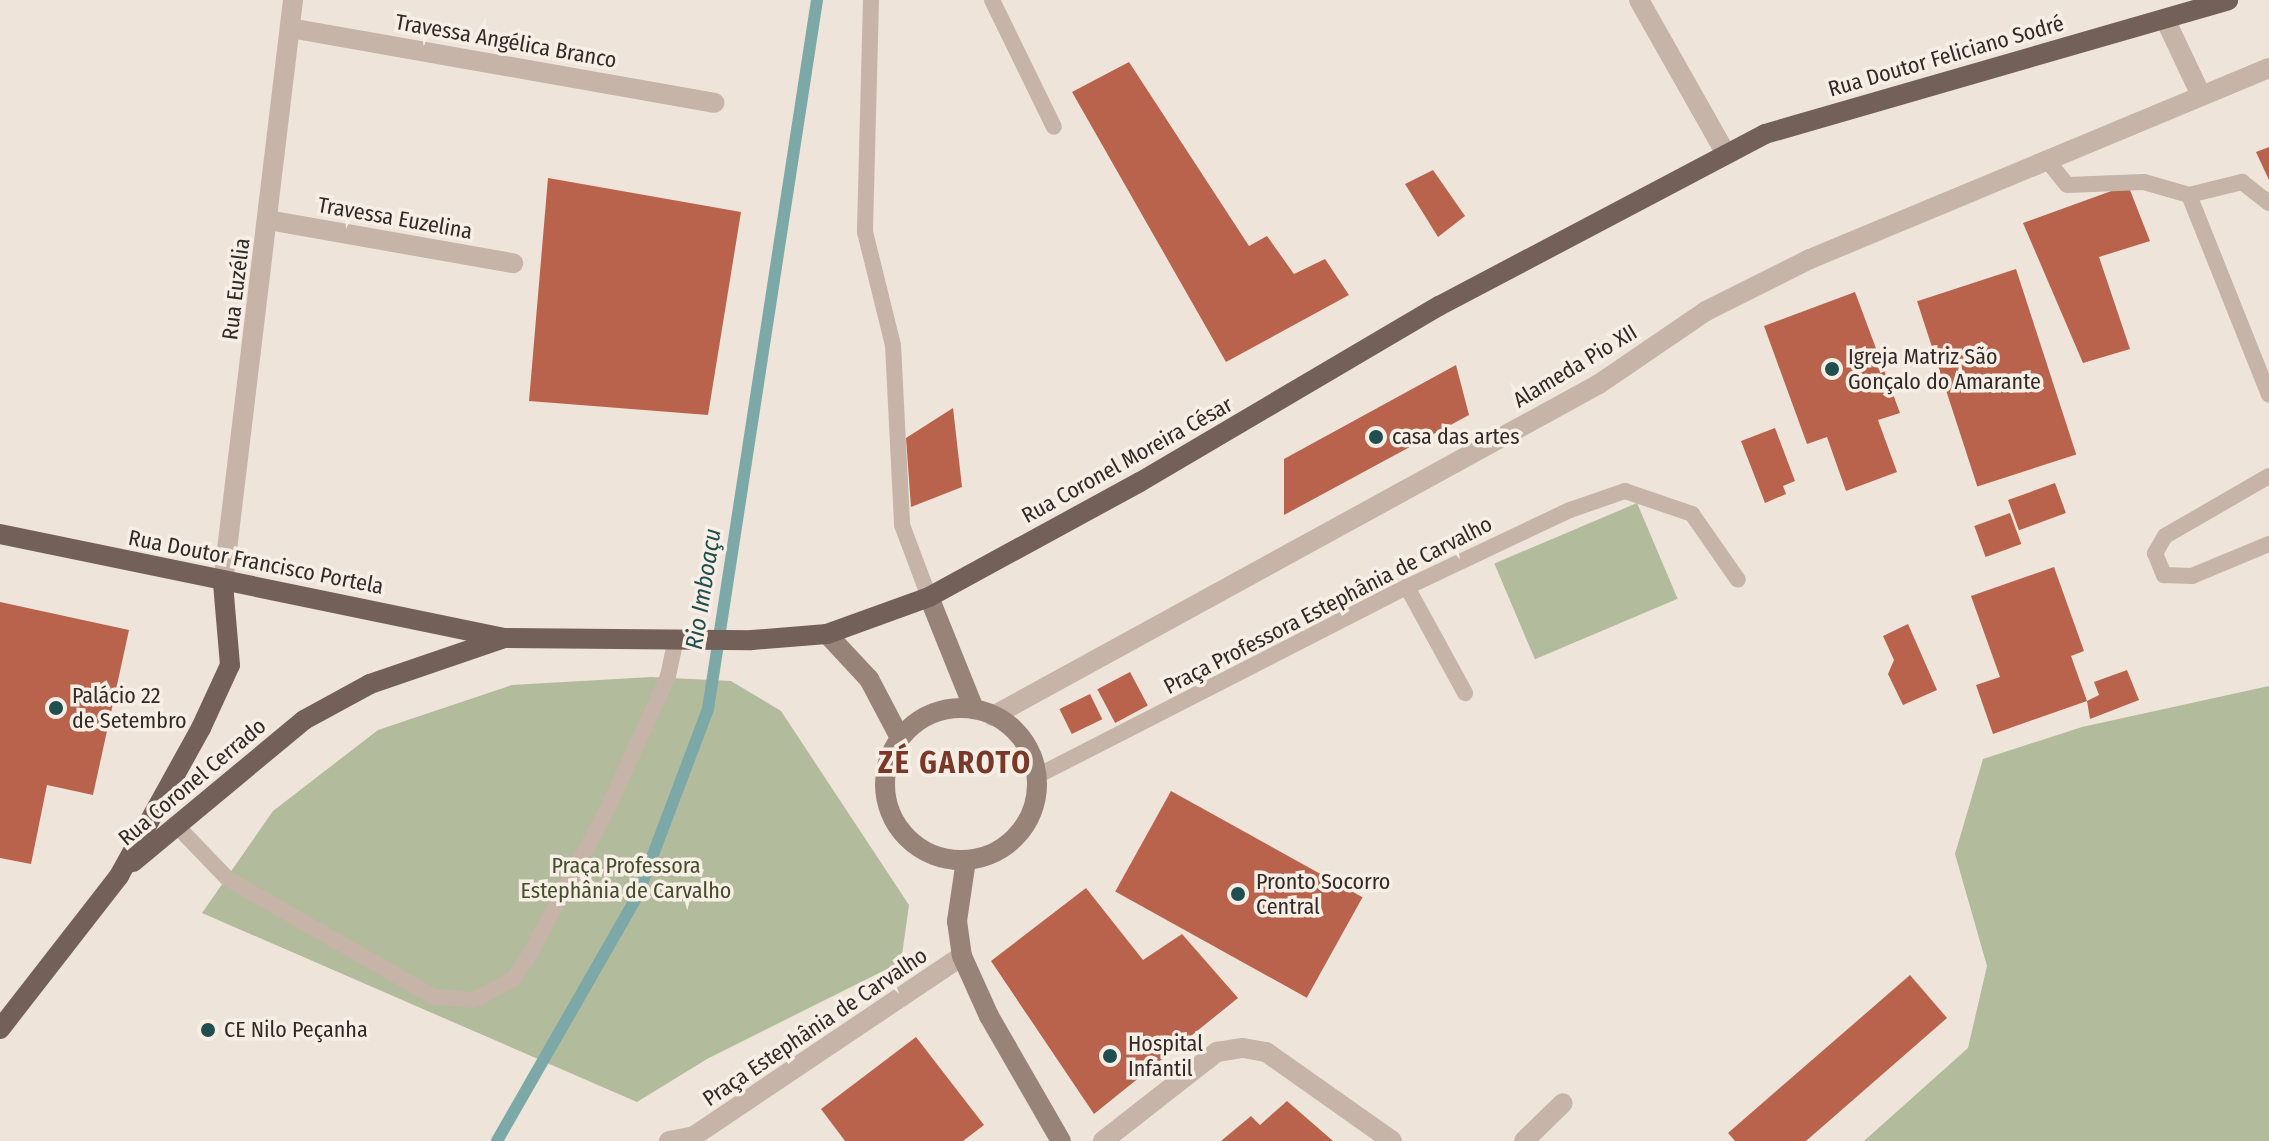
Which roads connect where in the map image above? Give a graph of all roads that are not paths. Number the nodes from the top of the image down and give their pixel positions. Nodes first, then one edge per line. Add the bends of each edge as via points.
1 (293, 0) edge
2 (871, 0) edge
3 (992, 0) edge
4 (1639, 0) edge
5 (2228, 0) edge
6 (2165, 19) junction
7 (290, 28) junction
8 (2269, 68) edge
9 (2201, 95) junction
10 (714, 103) dead end
11 (1054, 127) dead end
12 (1725, 152) junction
13 (2046, 159) junction
14 (2189, 195) junction
15 (2269, 203) edge
16 (268, 220) junction
17 (513, 263) dead end
18 (2269, 395) edge
19 (2269, 476) edge
20 (0, 534) edge
21 (2269, 544) edge
22 (1738, 580) dead end
23 (223, 583) junction
24 (1407, 587) junction
25 (929, 597) junction
26 (827, 634) junction
27 (504, 638) junction
28 (678, 638) junction
29 (1465, 693) dead end
30 (984, 713) junction
31 (899, 736) junction
32 (1037, 776) junction
33 (175, 824) junction
34 (966, 860) junction
35 (119, 876) junction
36 (962, 956) junction
37 (0, 1029) edge
38 (1563, 1103) dead end
39 (700, 1139) edge
40 (669, 1141) edge
41 (1061, 1141) edge
42 (1103, 1141) edge
43 (1392, 1141) edge
44 (1524, 1141) edge

1 - 7 street, Rua Euzélia
2 - 25 lane via 865,232 893,345 902,525
3 - 11 lane
4 - 12 street
5 - 6 main road, Rua Doutor Feliciano Sodré
6 - 9 street
6 - 12 main road, Rua Doutor Feliciano Sodré via 1780,129
7 - 10 street, Travessa Angélica Branco
7 - 16 street, Rua Euzélia
8 - 9 street, Alameda Pio XII
9 - 13 street, Alameda Pio XII
12 - 25 main road, Rua Coronel Moreira César via 1439,306 1140,482
13 - 14 lane via 2067,185 2144,182
13 - 30 street, Alameda Pio XII via 1810,259 1706,311 1599,384
14 - 15 lane via 2242,182
14 - 18 lane
16 - 17 street, Travessa Euzelina
16 - 23 street, Rua Euzélia
19 - 21 lane via 2165,536 2155,553 2164,575 2192,576
20 - 23 main road, Rua Doutor Francisco Portela
22 - 24 lane, Praça Professora Estephânia de Carvalho via 1692,514 1625,491 1570,510
23 - 27 main road, Rua Doutor Francisco Portela via 356,604
23 - 35 main road, Rua Coronel Cerrado via 230,665
24 - 29 lane
24 - 32 lane, Praça Professora Estephânia de Carvalho
25 - 26 main road, Rua Coronel Moreira César
25 - 30 street
26 - 28 main road, Rua Coronel Moreira César
26 - 31 street via 869,679
27 - 28 main road, Rua Coronel Moreira César
27 - 33 main road, Rua Coronel Cerrado via 370,684 304,720
28 - 33 lane via 668,676 607,810 527,959 513,979 474,1000 434,997 228,879
30 - 31 street via 949,709 925,717
30 - 32 street via 1016,731 1031,752
31 - 34 street via 885,780 888,805 899,828 917,846 940,857
32 - 34 street via 1036,801 1011,842
33 - 35 main road, Rua Coronel Cerrado
34 - 36 street via 957,921
35 - 37 main road
36 - 39 street, Praça Estephânia de Carvalho
36 - 41 street via 989,1016
38 - 44 street
39 - 40 street
42 - 43 street via 1217,1052 1243,1048 1266,1052

